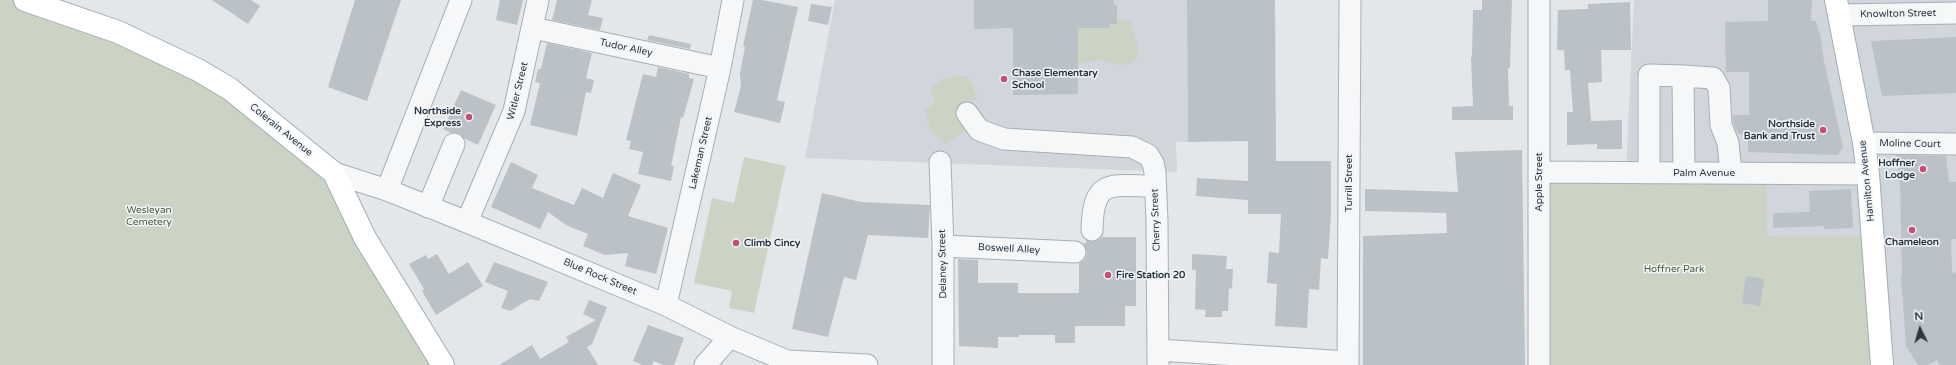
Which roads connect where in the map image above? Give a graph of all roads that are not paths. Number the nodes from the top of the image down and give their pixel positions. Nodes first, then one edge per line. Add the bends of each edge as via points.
1 (461, 0) edge
2 (538, 0) edge
3 (733, 0) edge
4 (1350, 0) edge
5 (1539, 0) edge
6 (33, 1) edge
7 (1838, 8) edge
8 (1956, 13) edge
9 (532, 28) junction
10 (720, 68) junction
11 (1683, 76) junction
12 (967, 112) dead end
13 (1864, 143) junction
14 (454, 144) dead end
15 (1956, 144) edge
16 (940, 162) dead end
17 (1539, 172) junction
18 (334, 173) junction
19 (1649, 173) junction
20 (1684, 173) junction
21 (1731, 173) junction
22 (1868, 174) junction
23 (1155, 179) junction
24 (386, 190) junction
25 (428, 207) junction
26 (467, 222) junction
27 (1092, 230) dead end
28 (943, 246) junction
29 (1075, 252) dead end
30 (666, 305) junction
31 (730, 337) junction
32 (1158, 358) edge
33 (1348, 364) edge
34 (443, 365) edge
35 (705, 365) edge
36 (868, 365) edge
37 (943, 365) edge
38 (1539, 365) edge
39 (1882, 365) edge

1 - 24 street
2 - 9 street, Witler Street
3 - 10 street, Lakeman Street
4 - 33 street, Turrill Street
5 - 17 street, Apple Street
6 - 18 main road, Colerain Avenue via 118,32 198,70 230,90
7 - 8 street, Knowlton Street
7 - 13 main road, Hamilton Avenue
9 - 10 street, Tudor Alley
9 - 26 street, Witler Street via 514,111
10 - 30 street, Lakeman Street
11 - 19 street via 1649,75
11 - 20 street
11 - 21 street via 1713,78 1719,88 1721,125 1728,143
12 - 23 street, Cherry Street via 979,130 1004,139 1136,148 1148,154 1153,163
13 - 15 street, Moline Court
13 - 22 main road, Hamilton Avenue
14 - 25 street
16 - 28 street, Delaney Street
17 - 19 street, Palm Avenue
17 - 38 street, Apple Street
18 - 24 street, Blue Rock Street
18 - 34 main road, Colerain Avenue via 365,238
19 - 20 street, Palm Avenue
20 - 21 street, Palm Avenue
21 - 22 street, Palm Avenue
22 - 39 main road, Hamilton Avenue
23 - 27 street via 1104,189 1097,196
23 - 32 street, Cherry Street
24 - 25 street, Blue Rock Street
25 - 26 street, Blue Rock Street
26 - 30 street, Blue Rock Street
28 - 29 street, Boswell Alley
28 - 37 street, Delaney Street
30 - 31 street, Blue Rock Street
31 - 35 street
31 - 36 street, Blue Rock Street via 787,361
32 - 33 street

